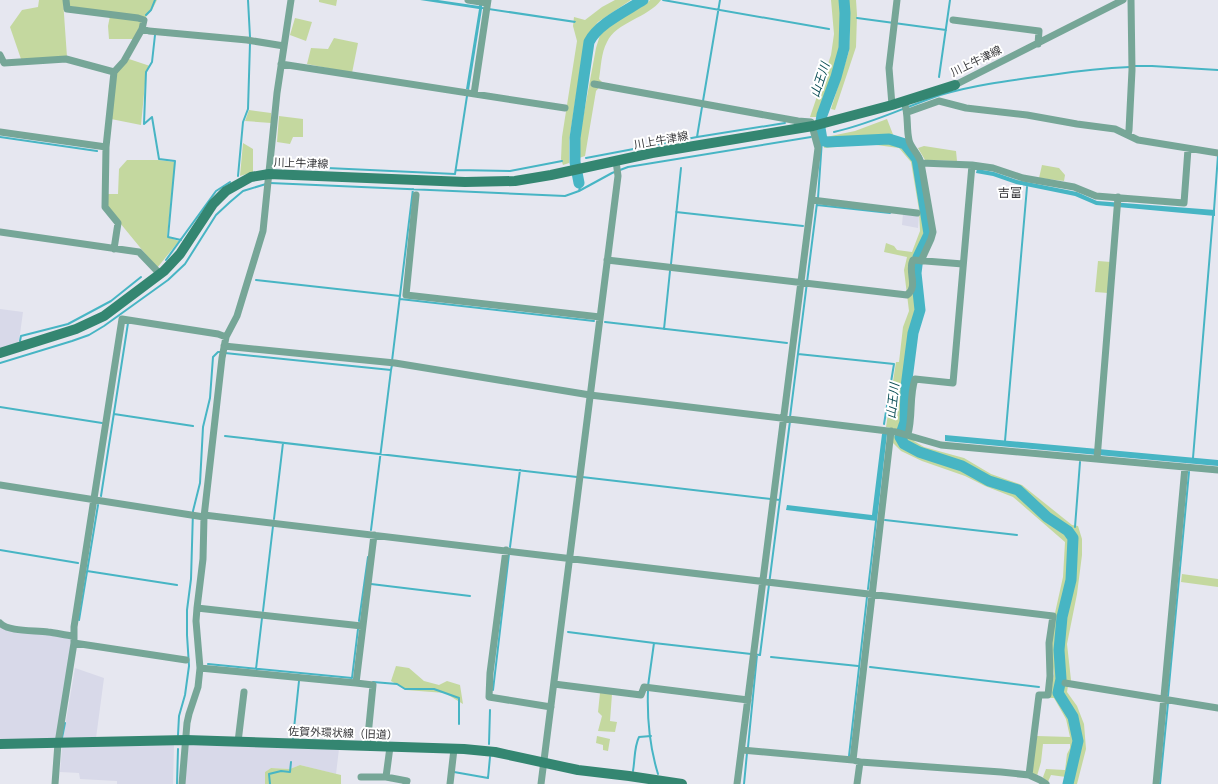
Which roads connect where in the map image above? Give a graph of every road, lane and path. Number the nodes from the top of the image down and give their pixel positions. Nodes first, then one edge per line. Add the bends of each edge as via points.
1 (66, 0) edge
2 (290, 0) edge
3 (468, 0) edge
4 (897, 0) edge
5 (1123, 0) edge
6 (1131, 0) edge
7 (485, 4) edge
8 (953, 20) dead end
9 (142, 29) junction
10 (1038, 44) junction
11 (284, 46) junction
12 (0, 55) edge
13 (281, 64) junction
14 (114, 72) junction
15 (594, 84) dead end
16 (955, 85) joint
17 (474, 94) junction
18 (904, 102) junction
19 (892, 105) junction
20 (565, 108) dead end
21 (908, 112) junction
22 (813, 126) junction
23 (0, 132) edge
24 (1128, 135) junction
25 (106, 147) junction
26 (1188, 149) junction
27 (1218, 152) edge
28 (921, 163) junction
29 (616, 164) junction
30 (972, 165) junction
31 (269, 176) junction
32 (416, 195) dead end
33 (1118, 199) junction
34 (812, 200) junction
35 (917, 213) dead end
36 (0, 232) edge
37 (114, 249) junction
38 (607, 260) junction
39 (921, 261) junction
40 (963, 264) junction
41 (160, 274) junction
42 (801, 282) junction
43 (600, 317) junction
44 (226, 337) junction
45 (224, 346) junction
46 (0, 353) edge
47 (590, 395) junction
48 (784, 418) junction
49 (893, 431) junction
50 (908, 434) junction
51 (1097, 459) junction
52 (1185, 467) junction
53 (1218, 470) edge
54 (0, 485) edge
55 (95, 500) junction
56 (199, 516) junction
57 (374, 535) junction
58 (506, 550) junction
59 (570, 558) junction
60 (763, 580) junction
61 (873, 594) junction
62 (197, 608) junction
63 (0, 623) edge
64 (362, 626) junction
65 (73, 640) junction
66 (186, 660) dead end
67 (200, 668) junction
68 (356, 683) junction
69 (1065, 683) dead end
70 (554, 684) junction
71 (244, 692) dead end
72 (1164, 699) junction
73 (748, 700) junction
74 (551, 707) junction
75 (1218, 708) edge
76 (186, 740) junction
77 (238, 742) junction
78 (58, 743) junction
79 (0, 744) edge
80 (367, 746) junction
81 (390, 747) junction
82 (454, 749) junction
83 (742, 750) junction
84 (856, 761) junction
85 (544, 762) junction
86 (1029, 775) junction
87 (361, 777) dead end
88 (386, 777) junction
89 (55, 784) edge
90 (182, 784) edge
91 (406, 784) edge
92 (450, 784) edge
93 (541, 784) edge
94 (682, 784) edge
95 (737, 784) edge
96 (857, 784) edge
97 (1046, 784) edge
98 (1156, 784) edge

1 - 9 street via 67,9 144,20
2 - 11 street
3 - 7 street
4 - 19 street via 889,68
5 - 10 street, 川上牛津線
6 - 24 street via 1132,70
7 - 17 street
8 - 10 street via 1039,31
9 - 11 street
9 - 14 street via 124,61
10 - 16 street, 川上牛津線
11 - 13 street
12 - 14 street via 4,63 66,60
13 - 17 street
13 - 31 street
14 - 25 street
15 - 22 street via 811,122
16 - 18 main road, 川上牛津線
17 - 20 street
18 - 19 main road, 川上牛津線
18 - 21 street
19 - 22 main road, 川上牛津線
21 - 24 street via 939,101 966,108 1115,129
21 - 28 street via 909,142 920,156
22 - 29 main road, 川上牛津線
22 - 34 street via 818,148
23 - 25 street
24 - 26 street via 1138,140
25 - 37 street via 105,207 118,223
26 - 27 street
26 - 33 street via 1184,203
28 - 30 street
28 - 39 street via 933,232
29 - 31 main road, 川上牛津線 via 584,167 526,179 491,182
29 - 38 street via 618,176
30 - 33 street via 1074,187 1096,196
30 - 40 street
31 - 41 main road, 川上牛津線 via 251,177 226,191 213,204 180,254
31 - 44 street via 263,231 237,316
32 - 43 street via 406,295
33 - 51 street
34 - 35 street
34 - 42 street
36 - 37 street
37 - 41 street via 139,252
38 - 42 street
38 - 43 street
39 - 40 street
39 - 42 street via 913,260 911,264 913,286 907,295
40 - 50 street via 953,383 915,379
41 - 46 main road, 川上牛津線 via 104,316 76,329
42 - 48 street
43 - 47 street
44 - 45 street
44 - 55 street via 122,319
45 - 47 street via 392,363
45 - 56 street
47 - 48 street
47 - 59 street
48 - 49 street
48 - 60 street
49 - 50 street
49 - 61 street
50 - 51 street via 941,445
51 - 52 street
52 - 53 street
52 - 72 street
54 - 55 street
55 - 56 street
55 - 65 street
56 - 57 street
56 - 62 street via 203,559
57 - 58 street
57 - 64 street
58 - 59 street
58 - 74 street via 489,697
59 - 60 street
59 - 70 street
60 - 61 street
60 - 73 street
61 - 84 street
61 - 86 street via 1053,616 1049,643 1048,695 1039,695
62 - 64 street
62 - 67 street
63 - 65 street via 23,630 47,631
64 - 68 street
65 - 66 street
65 - 78 street
67 - 68 street
67 - 76 street via 198,687 189,714
68 - 80 street via 373,685
69 - 72 street
70 - 73 street via 641,695 644,687
70 - 74 street
71 - 77 street
72 - 75 street
72 - 98 street
73 - 83 street
74 - 85 street
76 - 77 main road, 佐賀外環状線（旧道）
76 - 78 main road, 佐賀外環状線（旧道）
76 - 90 street
77 - 80 main road, 佐賀外環状線（旧道）
78 - 79 main road, 佐賀外環状線（旧道）
78 - 89 street
80 - 81 main road, 佐賀外環状線（旧道）
81 - 82 main road, 佐賀外環状線（旧道）
81 - 88 street
82 - 85 main road, 佐賀外環状線（旧道） via 494,752
82 - 92 street
83 - 84 street
83 - 95 street
84 - 86 street
84 - 96 street
85 - 93 street
85 - 94 main road, 佐賀外環状線（旧道） via 578,770
86 - 97 street
87 - 88 street
88 - 91 street via 406,781

